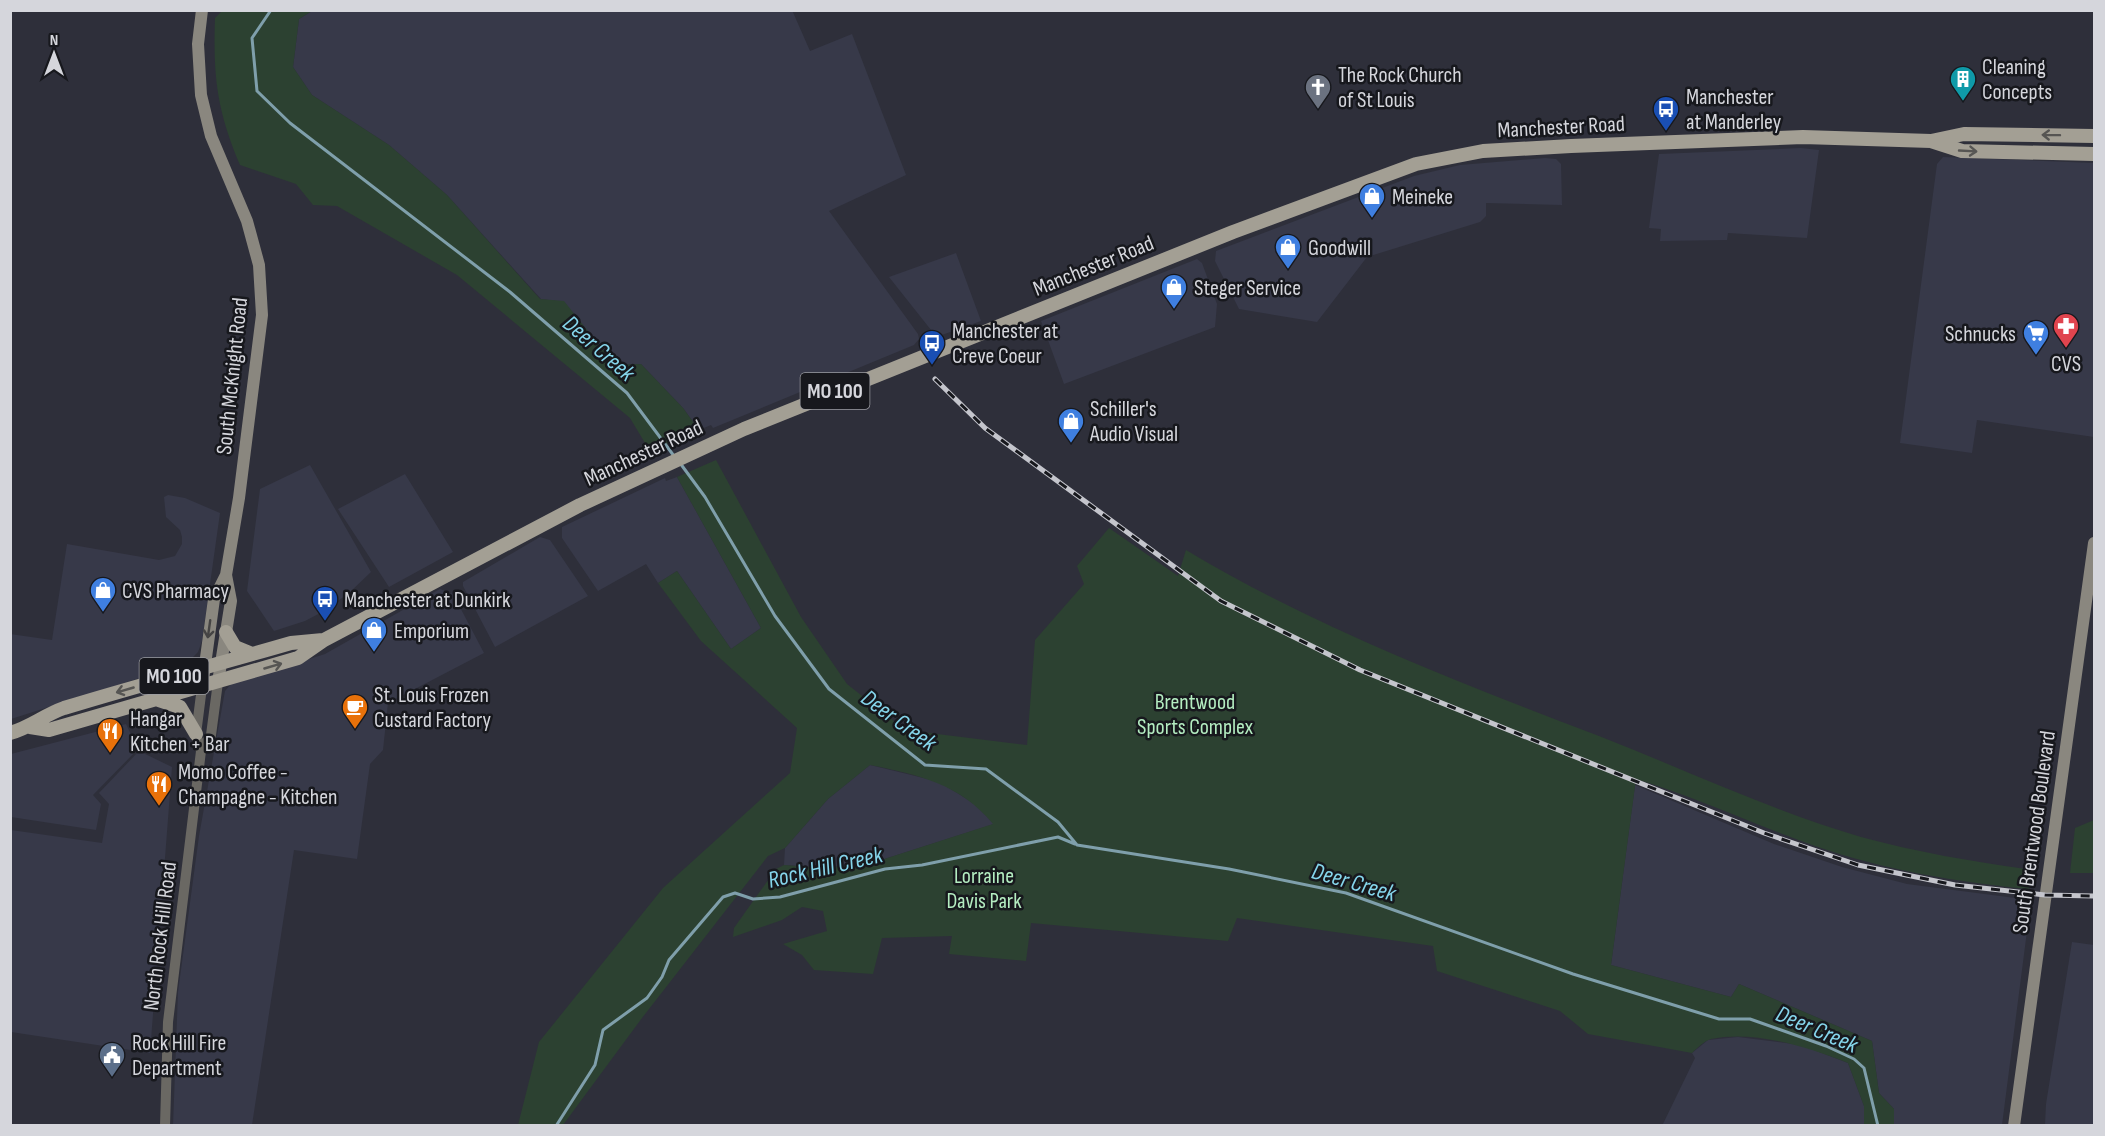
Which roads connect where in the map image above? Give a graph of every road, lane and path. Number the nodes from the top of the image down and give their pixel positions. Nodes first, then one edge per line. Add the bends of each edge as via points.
1 (202, 10) edge
2 (2094, 136) edge
3 (1931, 141) junction
4 (2093, 154) edge
5 (2094, 543) edge
6 (225, 575) junction
7 (226, 632) junction
8 (324, 640) junction
9 (252, 654) junction
10 (221, 663) junction
11 (204, 667) junction
12 (218, 682) junction
13 (202, 687) junction
14 (157, 700) junction
15 (30, 727) junction
16 (10, 733) edge
17 (196, 734) junction
18 (201, 751) junction
19 (165, 1125) edge
20 (2014, 1125) edge

1 - 6 main road, South McKnight Road via 198,44 201,95 211,136 247,221 259,265 262,315 239,498
2 -> 3 main road, Manchester Road / MO 100 via 1964,134
3 -> 4 main road, Manchester Road / MO 100 via 1962,151
3 - 8 main road, Manchester Road / MO 100 via 1803,137 1509,149 1437,159 1380,176 900,364 718,440 572,509
5 - 20 main road, South Brentwood Boulevard
6 - 7 main road, South McKnight Road via 231,601
6 -> 11 main road, South McKnight Road via 214,599
7 - 9 main road via 235,647
7 - 10 main road, South McKnight Road
8 - 9 main road, Manchester Road / MO 100 via 291,643
12 -> 8 main road, Manchester Road / MO 100 via 298,658
9 - 10 main road, Manchester Road / MO 100
10 - 11 main road, Manchester Road / MO 100
10 - 12 main road, South McKnight Road
11 - 13 main road, South McKnight Road
11 -> 15 main road, Manchester Road / MO 100 via 45,714
12 - 13 main road, Manchester Road / MO 100
12 - 18 street, North Rock Hill Road via 211,735
13 - 14 main road, Manchester Road / MO 100
13 - 17 street, North Rock Hill Road
14 - 15 main road, Manchester Road / MO 100 via 49,730
14 - 17 main road via 180,707
15 - 16 main road, Manchester Road / MO 100
17 - 18 street, North Rock Hill Road
18 - 19 street, North Rock Hill Road via 168,1022

